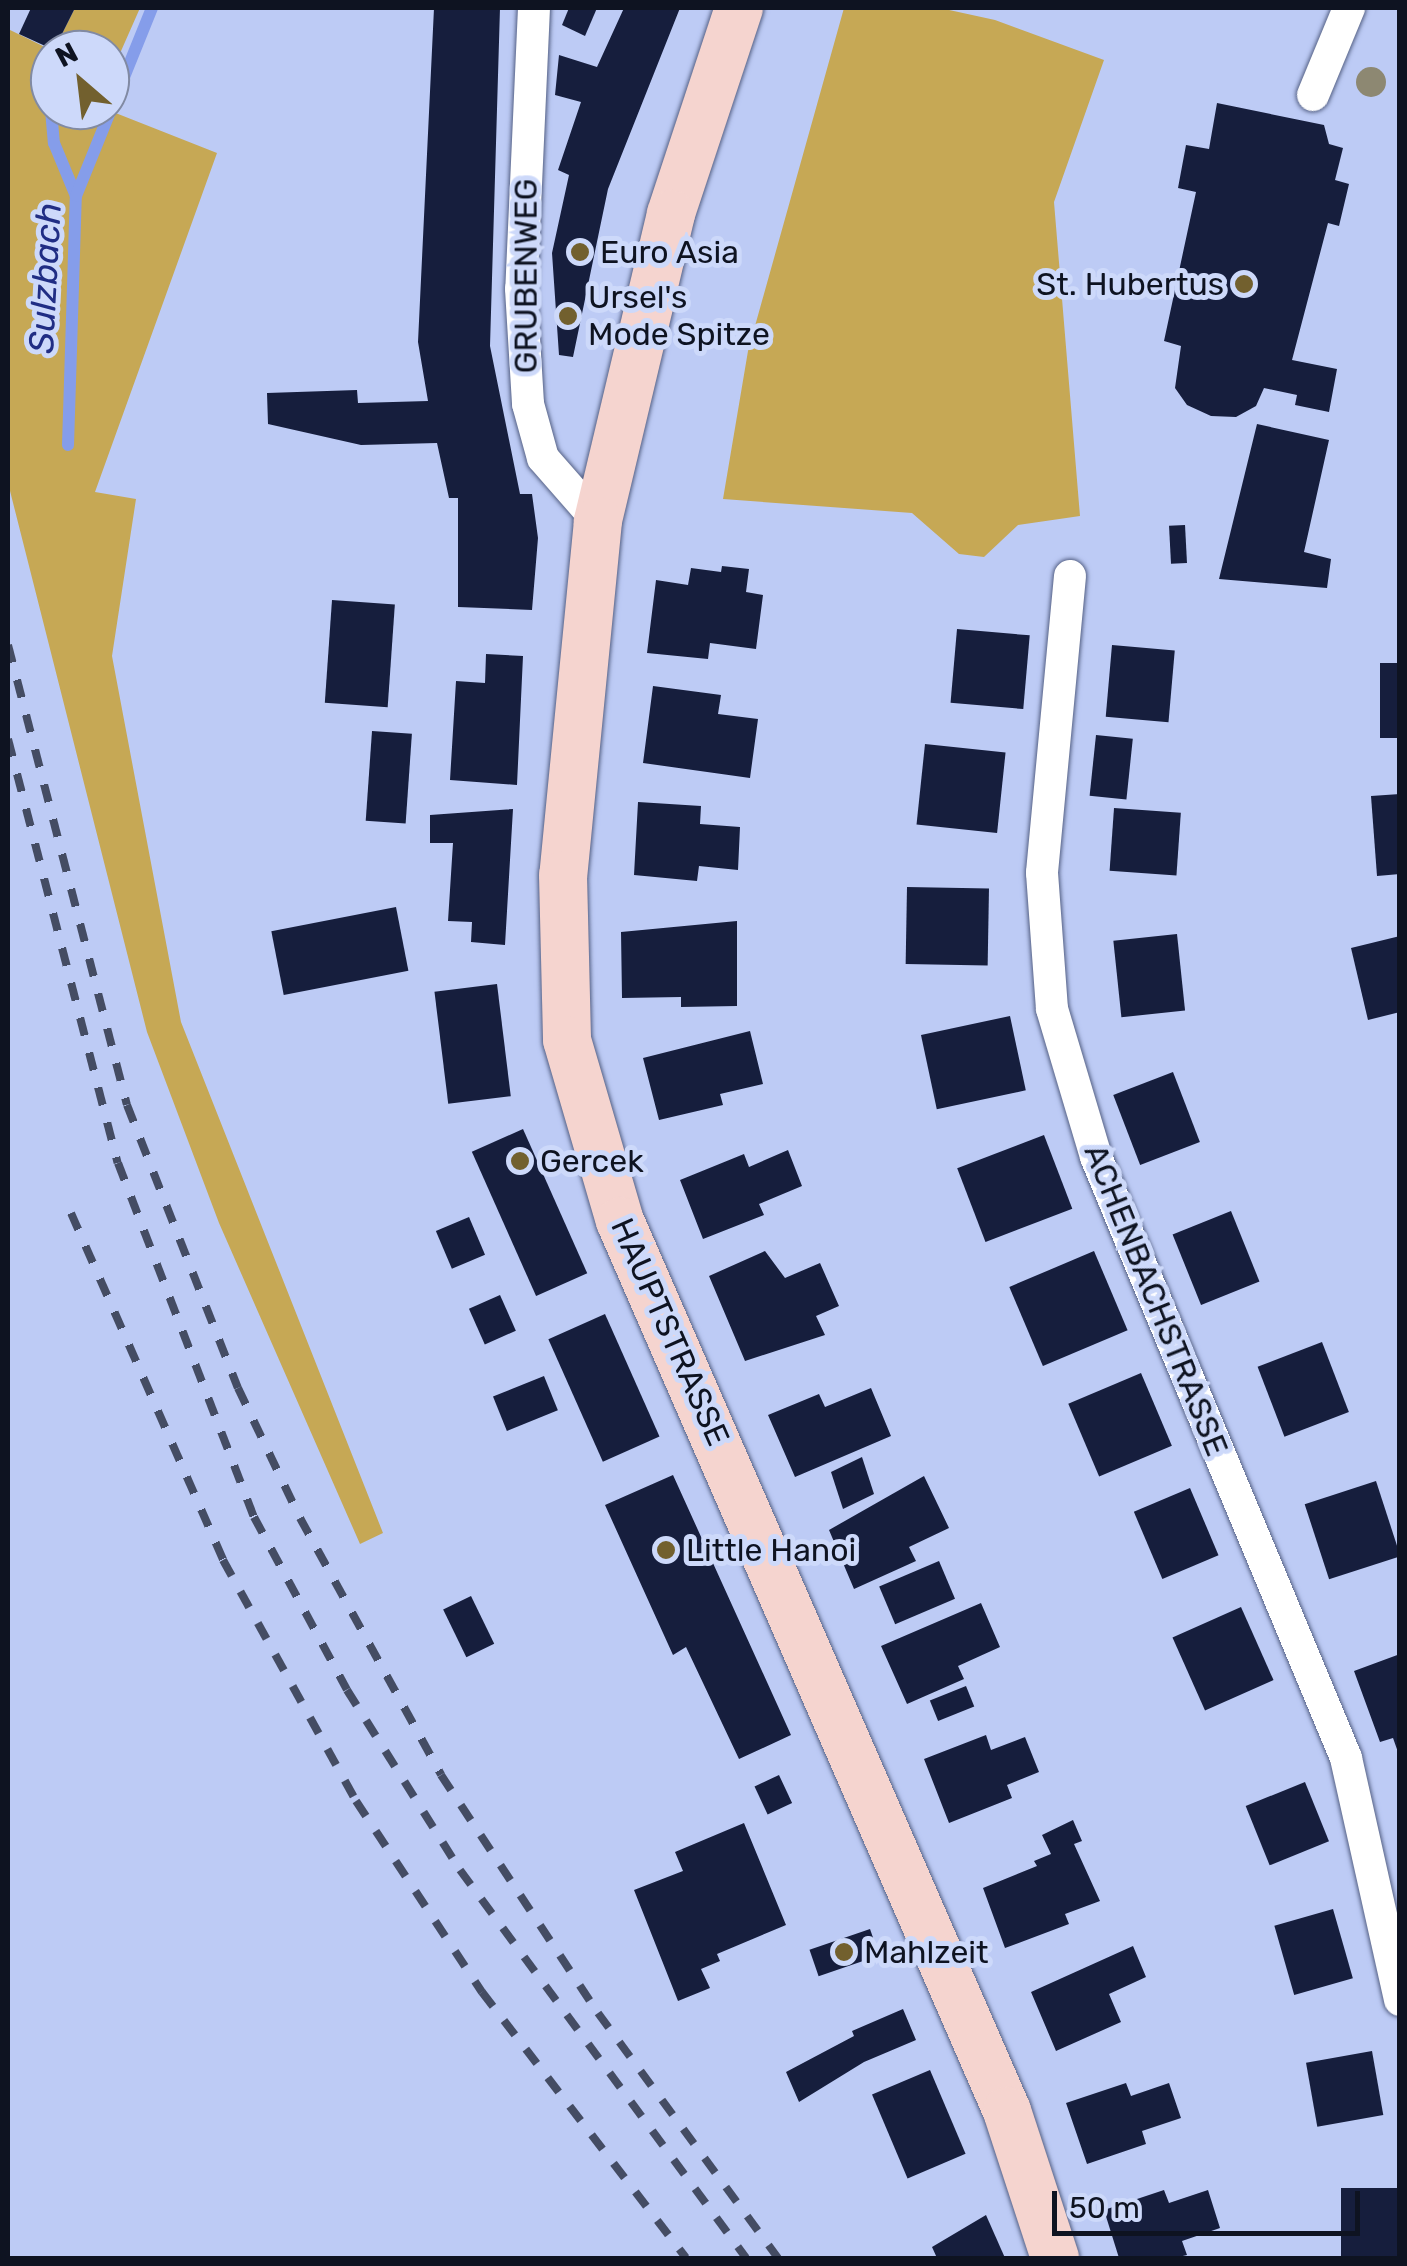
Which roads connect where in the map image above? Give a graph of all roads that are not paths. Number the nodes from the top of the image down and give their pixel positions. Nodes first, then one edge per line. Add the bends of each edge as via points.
1 (534, 8) edge
2 (738, 8) edge
3 (1349, 8) edge
4 (1313, 95) dead end
5 (598, 521) junction
6 (1070, 576) dead end
7 (1400, 2000) edge
8 (1055, 2258) edge

1 - 5 street, GRUBENWEG via 521,288 528,404 542,458
2 - 5 main road, HAUPTSTRASSE via 671,214
3 - 4 street
5 - 8 main road, HAUPTSTRASSE via 563,875 567,1040 580,1101 620,1221 1007,2111
6 - 7 street, ACHENBACHSTRASSE via 1042,873 1052,1009 1096,1157 1346,1758

